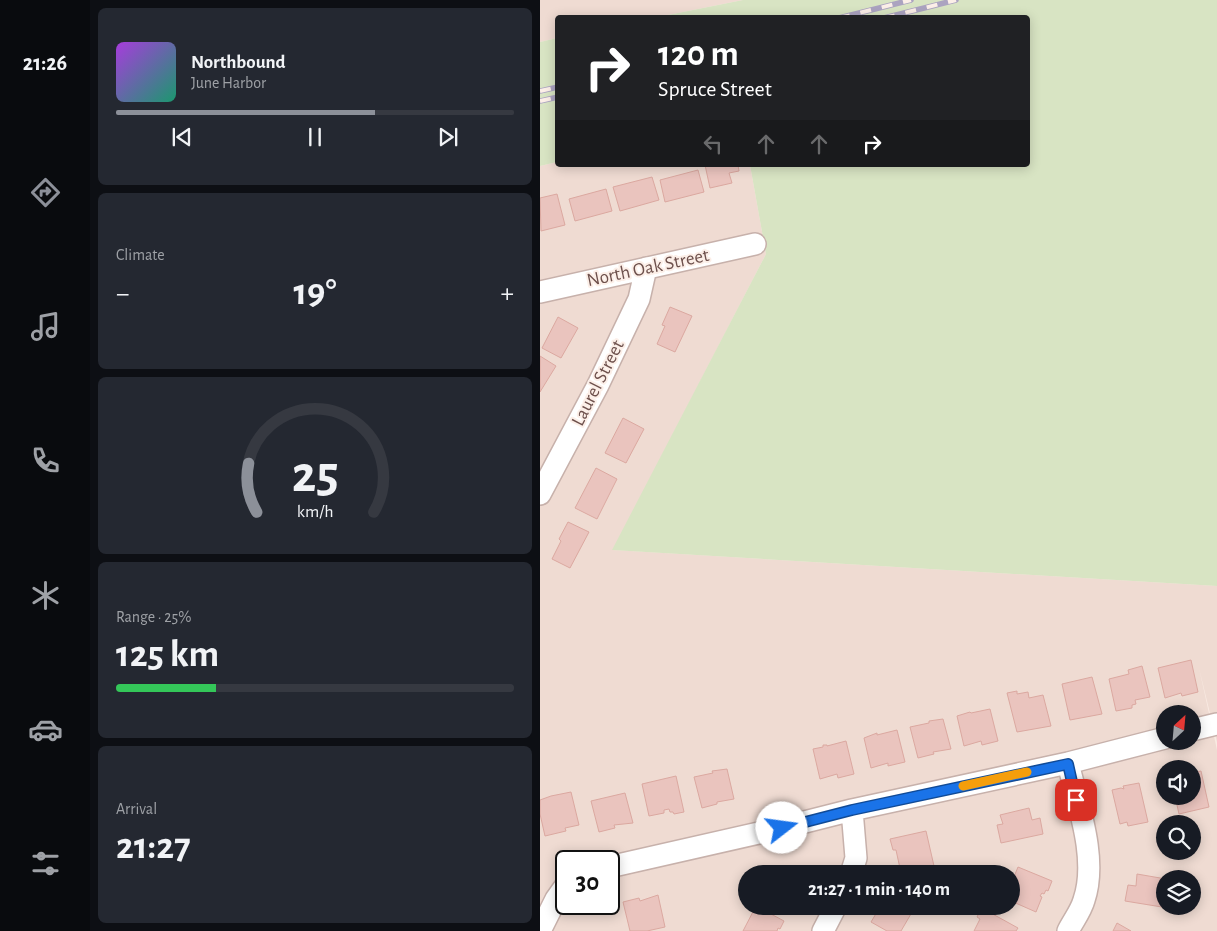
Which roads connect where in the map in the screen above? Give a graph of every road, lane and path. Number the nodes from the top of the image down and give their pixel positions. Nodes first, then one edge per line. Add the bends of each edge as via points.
1 (755, 244) dead end
2 (646, 268) junction
3 (540, 292) edge
4 (540, 494) edge
5 (1217, 724) edge
6 (1201, 728) edge
7 (1156, 740) edge
8 (1068, 764) junction
9 (852, 810) junction
10 (620, 865) edge
11 (854, 865) edge
12 (555, 901) edge
13 (831, 915) edge
14 (540, 931) edge
15 (823, 931) edge
16 (1068, 931) edge

1 - 2 street, North Oak Street
2 - 3 street, North Oak Street
2 - 4 street, Laurel Street via 640,299
5 - 6 street
7 - 8 street
8 - 9 street
8 - 16 street via 1090,855 1084,901
9 - 10 street
9 - 11 street
12 - 14 street
13 - 15 street

